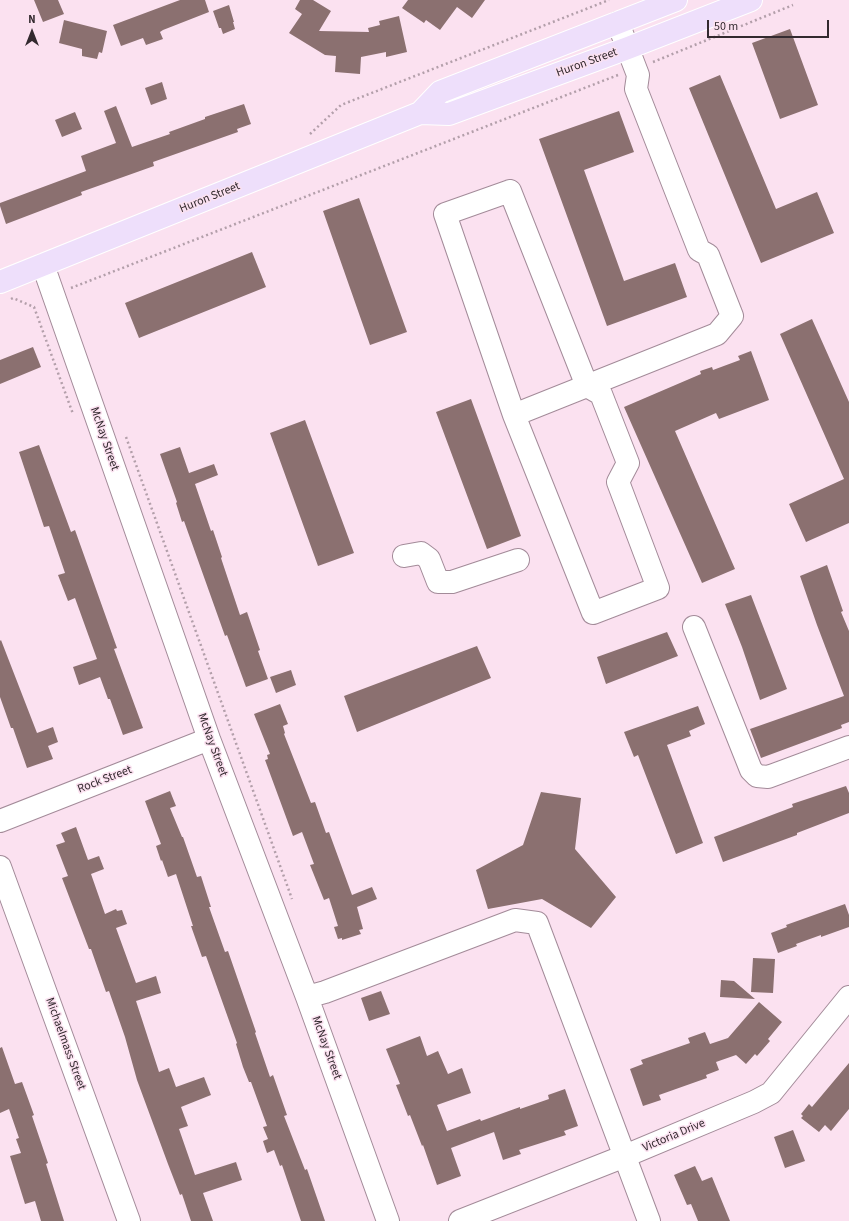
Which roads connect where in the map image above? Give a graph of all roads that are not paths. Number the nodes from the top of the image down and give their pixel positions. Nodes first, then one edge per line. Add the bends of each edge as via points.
1 (676, 0) edge
2 (752, 0) edge
3 (618, 23) junction
4 (628, 48) junction
5 (420, 113) junction
6 (43, 266) junction
7 (0, 282) edge
8 (587, 386) junction
9 (514, 415) junction
10 (404, 556) dead end
11 (518, 560) dead end
12 (694, 627) dead end
13 (209, 739) junction
14 (849, 747) edge
15 (0, 821) edge
16 (0, 867) edge
17 (849, 996) edge
18 (307, 997) junction
19 (626, 1156) junction
20 (129, 1221) edge
21 (388, 1221) edge
22 (460, 1221) edge
23 (649, 1221) edge

1 - 3 main road, Huron Street
2 - 4 main road, Huron Street
3 - 4 street
3 - 5 main road, Huron Street via 440,92
4 - 5 main road, Huron Street via 449,114
4 - 8 street via 636,71 636,89 699,250 708,256 732,316 717,334
5 - 6 main road, Huron Street
6 - 7 main road, Huron Street
6 - 13 street, McNay Street
8 - 9 street
8 - 9 street via 510,191 445,214
8 - 9 street via 601,394 628,463 618,482 658,588 593,613
10 - 11 street via 421,553 429,559 438,582 452,582
12 - 14 street via 751,770 757,776 768,777
13 - 15 street, Rock Street
13 - 18 street, McNay Street
16 - 20 street, Michaelmass Street
17 - 19 street, Victoria Drive via 771,1093
18 - 19 street via 515,920 537,923
18 - 21 street, McNay Street
19 - 22 street, Victoria Drive
19 - 23 street

